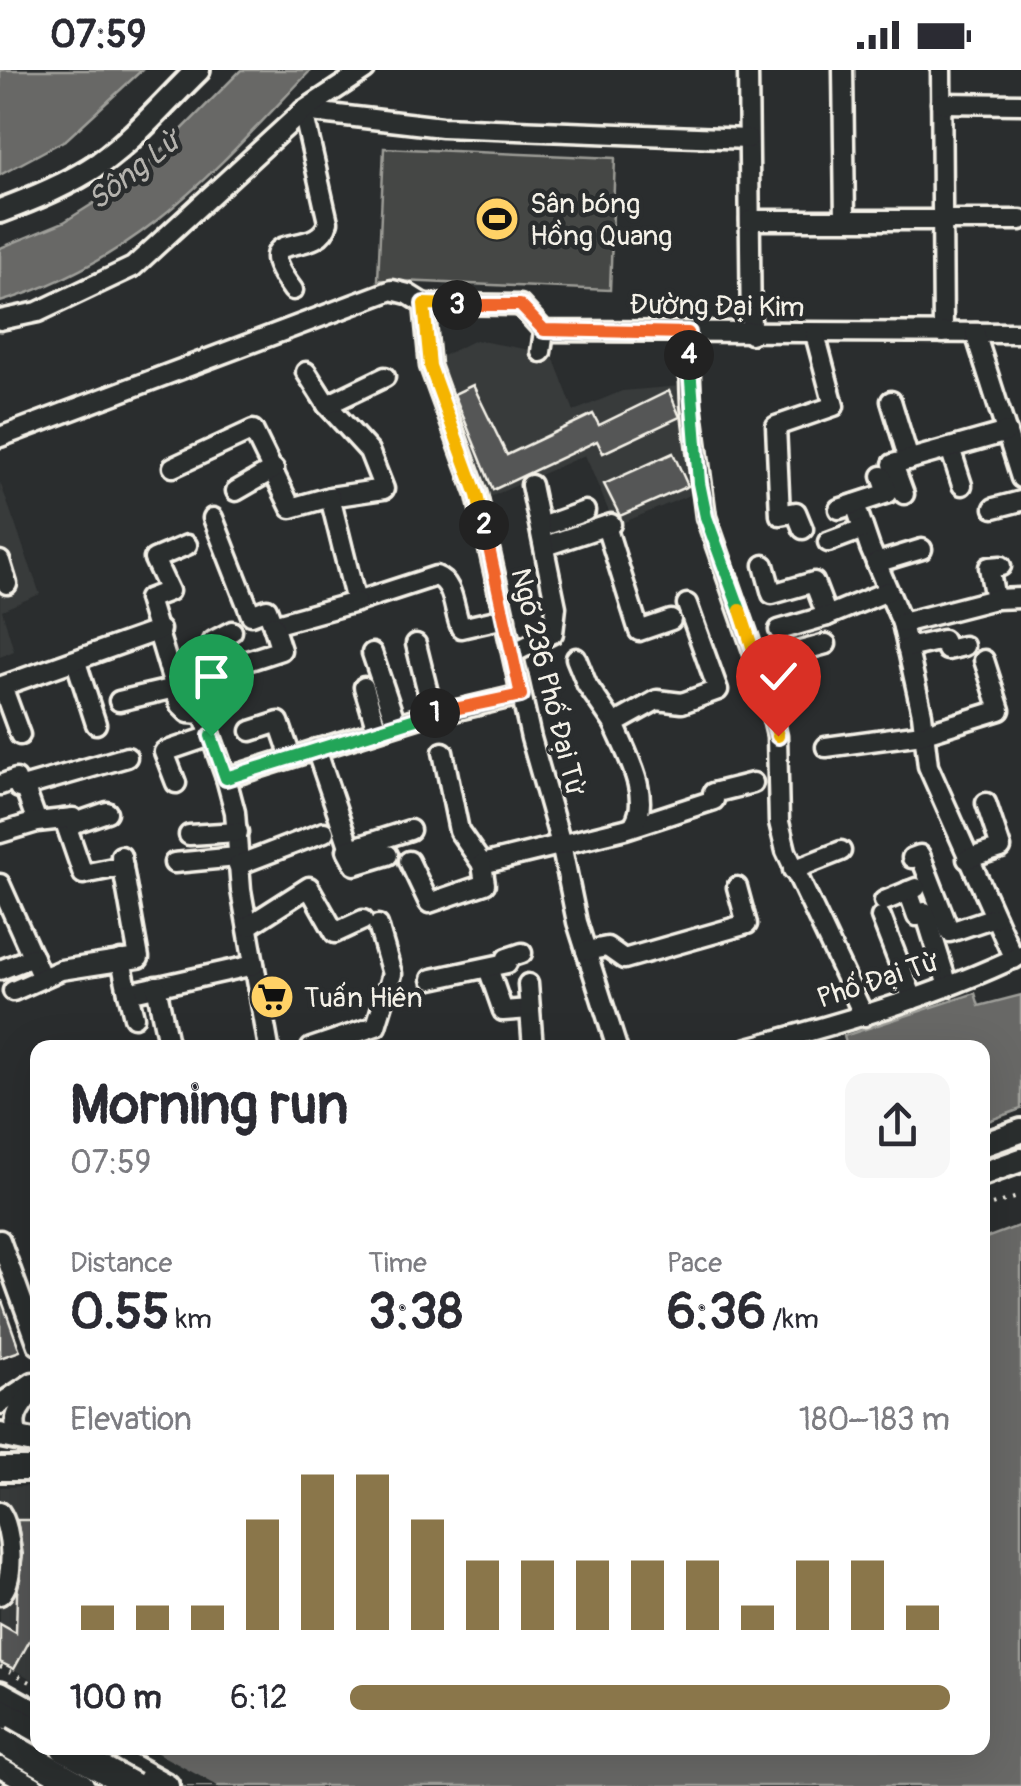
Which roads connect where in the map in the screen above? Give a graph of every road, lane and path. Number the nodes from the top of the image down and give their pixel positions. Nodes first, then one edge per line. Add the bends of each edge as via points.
1 (198, 70) edge
2 (365, 70) edge
3 (748, 70) edge
4 (843, 70) edge
5 (941, 70) edge
6 (942, 103) junction
7 (1021, 104) edge
8 (303, 111) junction
9 (748, 139) junction
10 (0, 211) edge
11 (845, 219) junction
12 (750, 220) junction
13 (942, 220) junction
14 (1021, 220) edge
15 (293, 290) dead end
16 (424, 304) junction
17 (0, 320) edge
18 (544, 330) junction
19 (688, 333) junction
20 (943, 333) junction
21 (974, 333) junction
22 (1021, 333) edge
23 (751, 334) junction
24 (816, 334) junction
25 (541, 352) dead end
26 (306, 372) dead end
27 (385, 377) dead end
28 (891, 401) dead end
29 (327, 405) junction
30 (1007, 432) junction
31 (0, 437) edge
32 (950, 448) junction
33 (1018, 456) edge
34 (909, 460) junction
35 (173, 466) dead end
36 (274, 469) junction
37 (882, 476) dead end
38 (1021, 478) edge
39 (531, 485) dead end
40 (962, 485) dead end
41 (236, 491) dead end
42 (904, 494) dead end
43 (330, 498) junction
44 (1021, 501) edge
45 (994, 508) dead end
46 (585, 511) dead end
47 (214, 518) dead end
48 (863, 529) junction
49 (802, 530) dead end
50 (543, 536) junction
51 (828, 542) dead end
52 (187, 545) dead end
53 (922, 549) dead end
54 (0, 561) edge
55 (876, 563) junction
56 (764, 566) dead end
57 (1001, 566) dead end
58 (7, 584) dead end
59 (888, 590) junction
60 (1021, 598) edge
61 (995, 599) junction
62 (356, 602) junction
63 (687, 604) dead end
64 (505, 618) junction
65 (820, 618) junction
66 (671, 620) dead end
67 (902, 622) junction
68 (273, 626) junction
69 (160, 630) junction
70 (779, 630) dead end
71 (232, 631) dead end
72 (416, 644) dead end
73 (964, 646) dead end
74 (907, 648) junction
75 (797, 652) dead end
76 (372, 653) dead end
77 (513, 653) junction
78 (576, 658) dead end
79 (984, 660) dead end
80 (76, 662) junction
81 (244, 662) dead end
82 (175, 688) junction
83 (364, 688) dead end
84 (521, 695) junction
85 (118, 700) dead end
86 (433, 713) junction
87 (202, 714) junction
88 (96, 724) dead end
89 (396, 724) junction
90 (614, 724) junction
91 (251, 730) dead end
92 (377, 730) junction
93 (922, 734) junction
94 (20, 736) dead end
95 (211, 736) junction
96 (826, 746) dead end
97 (316, 750) junction
98 (443, 752) dead end
99 (127, 757) dead end
100 (290, 757) junction
101 (226, 778) junction
102 (176, 783) dead end
103 (754, 783) dead end
104 (0, 784) edge
105 (24, 786) junction
106 (986, 803) dead end
107 (106, 812) dead end
108 (64, 819) junction
109 (38, 822) junction
110 (634, 824) junction
111 (410, 830) dead end
112 (238, 832) junction
113 (324, 832) dead end
114 (0, 833) edge
115 (190, 835) dead end
116 (562, 844) junction
117 (350, 849) junction
118 (841, 851) dead end
119 (388, 854) dead end
120 (912, 858) dead end
121 (968, 859) junction
122 (237, 861) junction
123 (410, 861) dead end
124 (174, 863) dead end
125 (482, 864) junction
126 (793, 870) junction
127 (0, 884) edge
128 (737, 886) dead end
129 (995, 916) junction
130 (9, 926) edge
131 (248, 926) junction
132 (586, 950) junction
133 (522, 953) dead end
134 (33, 957) junction
135 (1017, 957) edge
136 (121, 960) junction
137 (254, 965) junction
138 (488, 968) junction
139 (0, 970) edge
140 (42, 978) junction
141 (432, 978) dead end
142 (528, 984) dead end
143 (156, 986) junction
144 (948, 986) junction
145 (12, 991) dead end
146 (128, 993) junction
147 (913, 999) junction
148 (530, 1009) junction
149 (864, 1016) junction
150 (134, 1017) dead end
151 (807, 1039) edge
152 (167, 1040) edge
153 (268, 1040) edge
154 (335, 1040) edge
155 (533, 1040) edge
156 (615, 1040) edge
157 (1021, 1131) edge
158 (990, 1142) edge
159 (1021, 1160) edge
160 (990, 1171) edge
161 (1021, 1196) edge
162 (990, 1206) edge
163 (0, 1240) edge
164 (8, 1291) edge
165 (30, 1330) edge
166 (30, 1387) edge
167 (30, 1395) edge
168 (0, 1404) edge
169 (19, 1439) edge
170 (0, 1469) edge
171 (30, 1469) edge
172 (0, 1512) edge
173 (0, 1595) edge
174 (0, 1666) edge
175 (30, 1682) edge
176 (0, 1693) edge
177 (0, 1710) edge
178 (30, 1720) edge
179 (30, 1723) edge
180 (0, 1740) edge
181 (77, 1755) edge
182 (111, 1755) edge
183 (0, 1766) edge
184 (34, 1786) edge
185 (81, 1786) edge
186 (133, 1786) edge
187 (167, 1786) edge

1 - 10 main road via 98,164
2 - 8 street
3 - 9 street
4 - 11 street
5 - 6 street
6 - 7 street
6 - 13 street
8 - 9 street via 442,127
8 - 15 street via 328,222 321,236 276,253
8 - 17 street via 133,267 38,312
9 - 12 street
11 - 12 street
11 - 13 street
12 - 23 street
13 - 14 street
13 - 20 street
16 - 18 street via 520,305
16 - 31 street via 392,290
16 - 64 street, Ngõ 236 Phố Đại Từ via 430,366 477,495
18 - 19 street, Đường Đại Kim
18 - 25 street
19 - 23 street, Đường Đại Kim
19 - 126 street via 706,517 778,736 779,822
20 - 21 street, Đường Đại Kim
20 - 24 street, Đường Đại Kim
21 - 22 street, Đường Đại Kim
21 - 30 street
23 - 24 street, Đường Đại Kim
24 - 49 street via 834,406 776,426 780,515 796,512
26 - 29 street
27 - 29 street
28 - 34 street
29 - 43 street via 369,451 384,489
30 - 32 street
30 - 33 street
32 - 34 street
32 - 40 street
33 - 38 street
34 - 42 street via 892,464
35 - 36 street via 253,430
36 - 41 street
36 - 43 street via 291,508
37 - 48 street via 888,493 847,506
39 - 50 street
43 - 62 street
44 - 45 street
46 - 50 street
47 - 68 street via 252,615 267,610
48 - 51 street
48 - 55 street
50 - 66 street via 608,525 639,631
50 - 77 street via 556,607 553,633
52 - 69 street via 154,559 170,590 148,599
53 - 55 street
54 - 58 street
55 - 59 street
56 - 65 street via 772,594 814,582
57 - 61 street via 988,567
59 - 65 street
59 - 67 street
60 - 61 street
61 - 67 street
62 - 64 street via 436,576 449,586 461,628
62 - 68 street
63 - 90 street via 718,690 682,703 657,700
64 - 77 street, Ngõ 236 Phố Đại Từ
65 - 70 street
65 - 75 street via 824,644
67 - 74 street
68 - 81 street via 281,650
69 - 80 street
69 - 82 street
71 - 87 street via 213,640 234,700
72 - 86 street
73 - 74 street via 947,650 942,640
74 - 93 street
76 - 89 street
77 - 84 street, Ngõ 236 Phố Đại Từ
78 - 90 street
79 - 93 street via 1000,710
80 - 88 street
80 - 94 street via 2,686
82 - 85 street
82 - 87 street via 188,713
83 - 92 street
84 - 86 street
84 - 116 street, Ngõ 236 Phố Đại Từ
86 - 89 street
87 - 95 street
89 - 92 street
90 - 110 street via 641,807
91 - 100 street via 279,722
92 - 97 street
93 - 96 street
93 - 121 street via 928,766
95 - 101 street
95 - 102 street via 164,752
97 - 100 street
97 - 117 street
98 - 125 street via 459,831
99 - 105 street
100 - 101 street
101 - 112 street
103 - 110 street
104 - 105 street via 16,779
105 - 109 street
106 - 121 street via 1001,848
107 - 108 street via 75,823
108 - 109 street
108 - 136 street via 83,874 122,861 139,958
109 - 114 street
110 - 116 street
111 - 117 street
112 - 115 street
112 - 122 street
113 - 122 street
116 - 125 street
116 - 132 street, Ngõ 236 Phố Đại Từ
117 - 119 street via 354,865
118 - 126 street
120 - 129 street via 920,855 950,932
121 - 129 street
122 - 124 street
122 - 131 street
123 - 125 street via 430,904 486,884
126 - 149 street
127 - 130 street
128 - 132 street via 747,924 624,959 607,948
129 - 135 street
130 - 134 street
131 - 137 street
131 - 154 street via 307,884 336,935 371,922 392,974 376,1026
132 - 156 street, Ngõ 236 Phố Đại Từ
133 - 138 street
134 - 139 street
134 - 140 street
135 - 144 street, Phố Đại Từ
136 - 140 street
136 - 146 street
137 - 143 street
137 - 153 street
138 - 141 street
138 - 148 street via 503,1012
140 - 145 street
142 - 148 street
143 - 146 street
143 - 152 street
144 - 147 street, Phố Đại Từ
144 - 147 street via 924,912 917,916 916,888 883,909
146 - 150 street
147 - 149 street, Phố Đại Từ
148 - 155 street
149 - 151 street, Phố Đại Từ
157 - 158 main road
159 - 160 main road
161 - 162 path
163 - 164 street
164 - 165 street
166 - 168 street
167 - 169 street via 15,1418
170 - 171 main road
172 - 173 street via 10,1570
174 - 175 path
176 - 178 main road
177 - 179 highway
180 - 185 highway, bridge
181 - 186 highway, bridge
182 - 187 main road
183 - 184 street, bridge

